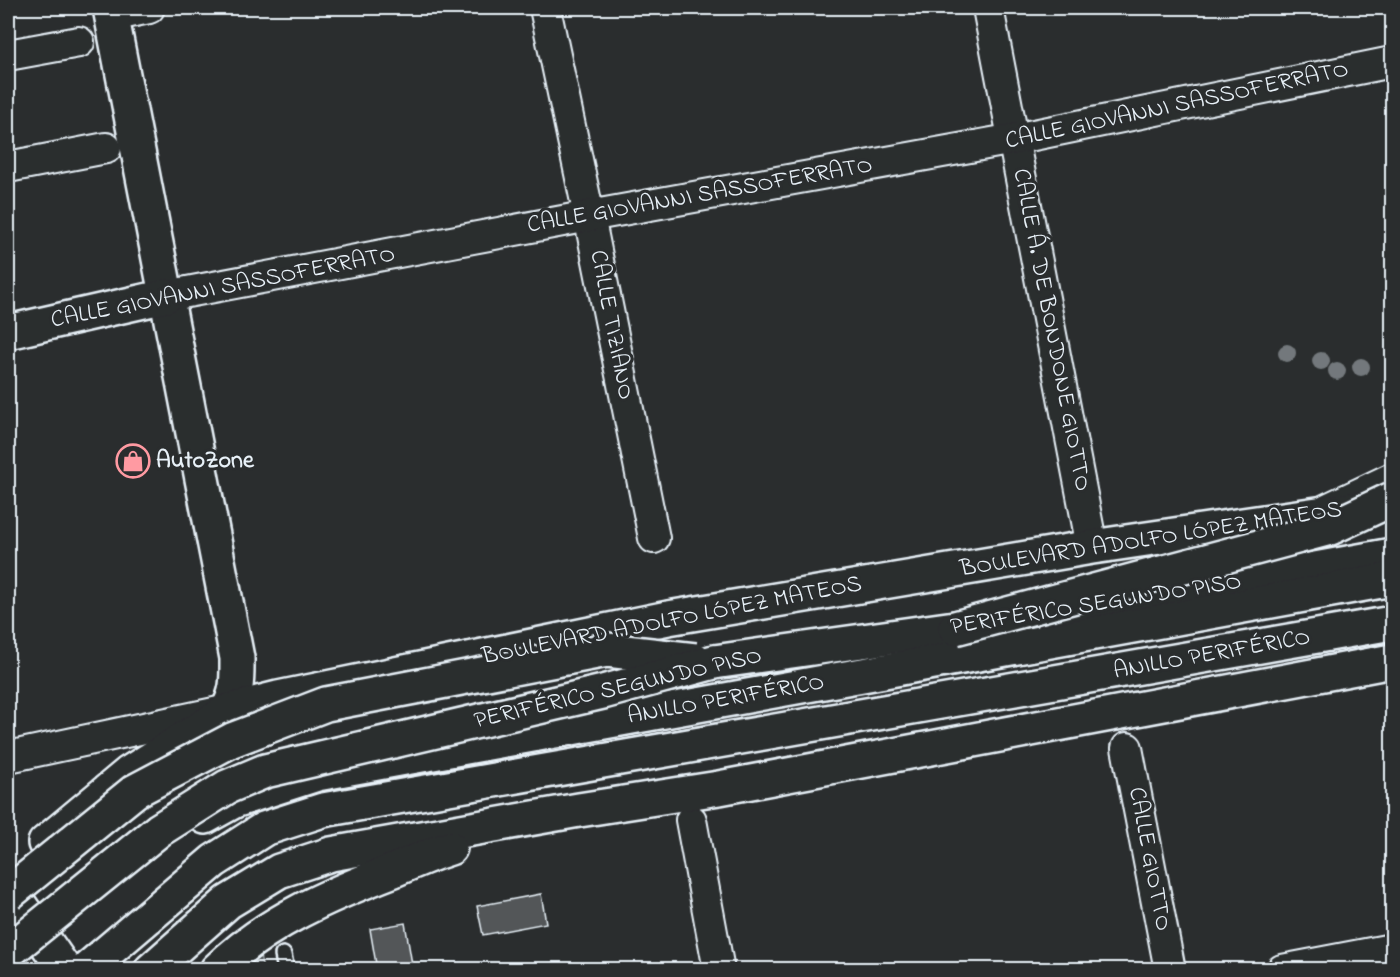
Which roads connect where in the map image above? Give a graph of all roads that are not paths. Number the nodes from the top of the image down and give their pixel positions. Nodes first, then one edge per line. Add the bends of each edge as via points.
1 (149, 8) edge
2 (545, 8) edge
3 (988, 8) edge
4 (111, 12) edge
5 (79, 42) dead end
6 (8, 55) edge
7 (1392, 62) edge
8 (1014, 139) junction
9 (106, 148) dead end
10 (8, 167) edge
11 (589, 216) junction
12 (166, 296) junction
13 (8, 332) edge
14 (1392, 478) edge
15 (1392, 499) edge
16 (1392, 504) edge
17 (1314, 515) junction
18 (654, 538) dead end
19 (1392, 546) edge
20 (1092, 547) junction
21 (1392, 555) edge
22 (1276, 576) junction
23 (1392, 579) edge
24 (1392, 626) edge
25 (955, 628) junction
26 (1392, 661) edge
27 (714, 662) junction
28 (227, 711) junction
29 (1127, 748) dead end
30 (8, 757) edge
31 (579, 810) junction
32 (691, 820) dead end
33 (13, 876) edge
34 (8, 894) edge
35 (1392, 949) edge
36 (8, 952) edge
37 (8, 963) edge
38 (104, 963) edge
39 (10, 969) edge
40 (65, 969) edge
41 (151, 969) edge
42 (217, 969) edge
43 (719, 969) edge
44 (1170, 969) edge
45 (1282, 969) edge

1 - 4 street
2 - 11 street, CALLE TIZIANO
3 - 8 street, CALLE Á. DE BONDONE GIOTTO
4 - 12 main road
5 - 6 street
7 - 8 street, CALLE GIOVANNI SASSOFERRATO
8 - 11 street, CALLE GIOVANNI SASSOFERRATO
8 - 20 street, CALLE Á. DE BONDONE GIOTTO
9 - 10 street
11 - 12 street, CALLE GIOVANNI SASSOFERRATO
11 - 18 street, CALLE TIZIANO
12 - 13 main road, CALLE GIOVANNI SASSOFERRATO
12 - 28 main road via 237,658 234,698
14 - 17 street
15 - 25 main road, bridge via 1330,528
16 - 17 main road, BOULEVARD ADOLFO LÓPEZ MATEOS
17 - 20 main road, BOULEVARD ADOLFO LÓPEZ MATEOS
19 - 22 main road
20 - 28 main road, BOULEVARD ADOLFO LÓPEZ MATEOS via 668,618
21 - 22 main road, PERIFÉRICO SEGUNDO PISO
22 - 25 main road, PERIFÉRICO SEGUNDO PISO, bridge
23 - 39 main road, ANILLO PERIFÉRICO via 318,774 234,801 166,840 76,909
24 - 38 main road, ANILLO PERIFÉRICO via 323,810 264,829 214,861
25 - 27 main road, PERIFÉRICO SEGUNDO PISO
26 - 31 main road via 719,788
27 - 34 main road, bridge via 607,650 326,704 232,740 135,791
27 - 36 main road, PERIFÉRICO SEGUNDO PISO, bridge via 265,771 227,787 159,830
28 - 30 street
28 - 33 main road, BOULEVARD ADOLFO LÓPEZ MATEOS via 129,773
29 - 44 street, CALLE GIOTTO
31 - 41 main road via 331,854 279,871 228,902
31 - 42 main road via 443,850 357,884 290,916 237,949
32 - 43 street
33 - 40 main road
35 - 45 street
37 - 39 main road

